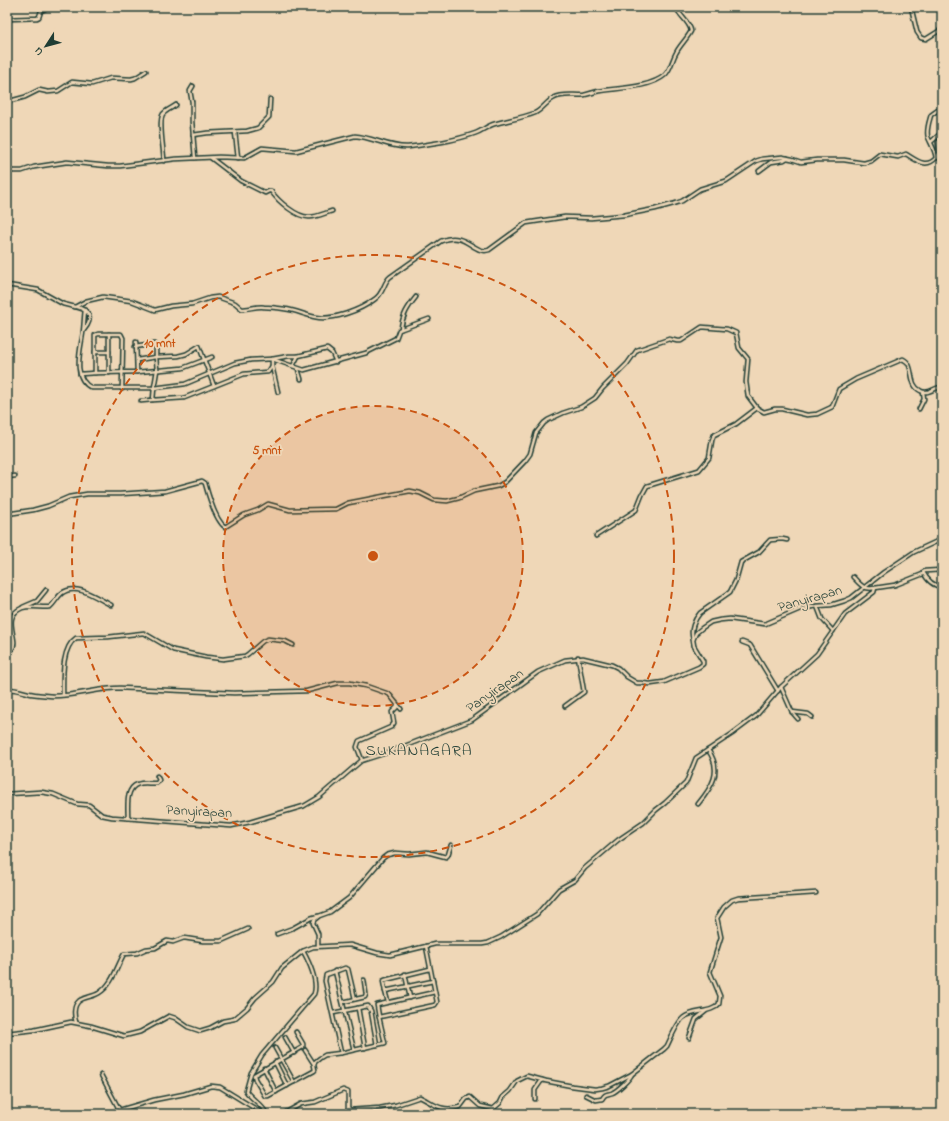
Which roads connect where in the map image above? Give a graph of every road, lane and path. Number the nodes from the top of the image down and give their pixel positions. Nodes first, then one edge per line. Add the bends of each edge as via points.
1 (49, 7) edge
2 (676, 7) edge
3 (911, 7) edge
4 (7, 18) edge
5 (942, 29) edge
6 (146, 71) dead end
7 (193, 86) dead end
8 (270, 99) dead end
9 (7, 105) edge
10 (176, 105) dead end
11 (942, 107) edge
12 (235, 132) junction
13 (942, 132) edge
14 (193, 135) junction
15 (942, 139) edge
16 (931, 142) junction
17 (210, 157) junction
18 (196, 158) junction
19 (238, 158) junction
20 (787, 158) junction
21 (936, 158) junction
22 (164, 161) junction
23 (7, 171) edge
24 (760, 172) dead end
25 (332, 211) dead end
26 (7, 285) edge
27 (416, 297) dead end
28 (75, 307) junction
29 (85, 310) junction
30 (429, 318) dead end
31 (401, 329) junction
32 (84, 330) junction
33 (109, 334) junction
34 (136, 342) dead end
35 (135, 347) junction
36 (95, 352) junction
37 (109, 352) junction
38 (298, 356) junction
39 (156, 357) junction
40 (212, 357) dead end
41 (272, 359) junction
42 (137, 360) junction
43 (205, 361) junction
44 (336, 362) junction
45 (272, 366) junction
46 (292, 366) junction
47 (297, 369) junction
48 (157, 370) junction
49 (137, 372) junction
50 (95, 373) junction
51 (109, 373) junction
52 (122, 373) junction
53 (209, 373) junction
54 (80, 374) junction
55 (301, 379) dead end
56 (214, 386) junction
57 (942, 387) edge
58 (122, 388) junction
59 (154, 388) junction
60 (278, 392) dead end
61 (923, 392) junction
62 (153, 400) junction
63 (141, 401) dead end
64 (757, 408) junction
65 (919, 409) dead end
66 (15, 476) dead end
67 (7, 477) edge
68 (7, 514) edge
69 (596, 536) dead end
70 (942, 539) edge
71 (787, 540) dead end
72 (942, 570) edge
73 (924, 574) junction
74 (853, 577) dead end
75 (942, 587) edge
76 (863, 588) junction
77 (875, 588) junction
78 (46, 590) dead end
79 (111, 605) dead end
80 (817, 606) junction
81 (21, 608) junction
82 (8, 620) edge
83 (8, 631) dead end
84 (833, 631) junction
85 (693, 640) junction
86 (742, 642) dead end
87 (294, 645) dead end
88 (7, 652) edge
89 (578, 658) junction
90 (780, 687) junction
91 (7, 689) edge
92 (778, 691) junction
93 (63, 695) junction
94 (397, 704) junction
95 (565, 706) dead end
96 (401, 709) dead end
97 (792, 712) junction
98 (812, 717) dead end
99 (798, 719) dead end
100 (708, 750) junction
101 (362, 760) junction
102 (157, 776) dead end
103 (7, 794) edge
104 (698, 804) dead end
105 (128, 818) junction
106 (451, 845) dead end
107 (816, 893) dead end
108 (319, 916) junction
109 (248, 929) dead end
110 (277, 934) dead end
111 (318, 946) junction
112 (426, 946) junction
113 (303, 951) junction
114 (430, 969) junction
115 (335, 971) junction
116 (405, 974) junction
117 (364, 980) dead end
118 (433, 981) junction
119 (407, 986) junction
120 (385, 991) junction
121 (435, 992) junction
122 (410, 998) junction
123 (355, 999) junction
124 (343, 1002) junction
125 (388, 1002) junction
126 (358, 1008) junction
127 (345, 1010) junction
128 (708, 1010) junction
129 (333, 1013) junction
130 (379, 1017) junction
131 (76, 1023) junction
132 (296, 1032) dead end
133 (7, 1033) edge
134 (285, 1037) dead end
135 (689, 1038) dead end
136 (377, 1045) junction
137 (275, 1048) dead end
138 (365, 1048) junction
139 (305, 1050) dead end
140 (354, 1050) junction
141 (294, 1052) junction
142 (342, 1053) junction
143 (281, 1059) junction
144 (275, 1062) junction
145 (314, 1065) junction
146 (264, 1068) junction
147 (632, 1074) junction
148 (101, 1075) dead end
149 (542, 1080) junction
150 (294, 1082) junction
151 (288, 1086) junction
152 (276, 1092) junction
153 (586, 1095) dead end
154 (535, 1099) dead end
155 (7, 1110) edge
156 (120, 1110) junction
157 (10, 1114) edge
158 (106, 1114) edge
159 (264, 1114) edge
160 (267, 1114) edge
161 (283, 1114) edge

1 - 4 street via 41,11 37,18
2 - 19 street via 691,28 690,33 676,52 670,69 664,75 642,86 554,98 535,113 493,124 475,133 440,143 407,147 387,145 355,136 296,151 262,148
3 - 5 street via 921,38 926,39
6 - 9 street via 130,79 106,78 92,84 72,82 58,91 38,90 26,97 10,101
7 - 14 street via 190,90
8 - 12 street via 269,118 264,123 258,128
10 - 22 street via 164,112 161,117
11 - 16 street via 930,116 927,133
12 - 14 street
12 - 19 street
13 - 16 street
14 - 18 street
15 - 21 street via 938,142 939,153
16 - 21 street
17 - 18 street
17 - 19 street
17 - 25 street via 241,181 265,193 271,191 300,215 309,218
18 - 22 street
20 - 21 street via 801,162 844,160 864,163 880,154 898,157 906,154 917,162 924,163
20 - 24 street via 772,162
20 - 28 street via 758,160 726,181 700,189 682,200 655,209 624,215 565,217 526,223 487,251 481,251 460,239 444,240 388,279 381,295 375,300 342,315 316,317 263,306 242,309 235,303 218,297 155,310 132,301 103,297
22 - 23 street via 120,166 60,162 34,166 24,171
26 - 28 street via 38,290 57,301
27 - 31 street via 406,310
28 - 29 street
29 - 32 street
29 - 32 street via 89,313 89,318
30 - 31 street
31 - 44 street via 396,338 380,347
32 - 54 street
33 - 36 street via 96,335
33 - 37 street
33 - 52 street via 122,336
34 - 35 street
35 - 39 street via 154,344
35 - 42 street
36 - 37 street
36 - 50 street
37 - 51 street
38 - 41 street
38 - 44 street via 329,349
38 - 46 street
39 - 42 street
39 - 43 street via 186,354 199,346
39 - 48 street
40 - 43 street
41 - 45 street
41 - 46 street
41 - 53 street via 243,361
42 - 49 street
43 - 48 street via 183,368
43 - 53 street
44 - 47 street via 304,370
45 - 56 street via 268,372 244,374
45 - 60 street
46 - 47 street
47 - 55 street
48 - 49 street
48 - 59 street
49 - 52 street
50 - 51 street
50 - 54 street
51 - 52 street
52 - 58 street
53 - 56 street
53 - 59 street via 185,384
54 - 58 street via 84,383 92,388
56 - 62 street via 184,398
57 - 61 street
58 - 59 street
59 - 62 street
61 - 64 street via 914,386 909,365 903,359 839,390 832,406 817,414 807,415 782,409 764,412
61 - 65 street via 924,399
62 - 63 street
64 - 68 street via 748,396 748,359 740,348 736,333 702,327 681,341 669,339 635,351 627,364 595,398 544,423 536,433 530,454 502,484 474,491 452,501 434,500 410,491 348,503 336,509 290,510 268,504 225,527 218,519 202,481 165,491 69,497 48,506
64 - 69 street via 736,424 714,435 709,458 702,468 647,486 636,510
66 - 67 street
70 - 76 street, Panyirapan via 914,552
71 - 85 street via 770,540 759,552 741,562 730,592 696,617 691,632
72 - 73 street via 924,571
73 - 75 street via 930,582
73 - 77 street via 895,585
74 - 76 street
76 - 77 street
76 - 80 street, Panyirapan via 844,601
77 - 84 street via 874,592 845,614
78 - 81 street via 37,601
79 - 81 street via 88,592 72,590 63,592 50,607
80 - 84 street via 822,619
80 - 85 street, Panyirapan via 794,611 765,624 720,620 702,628
81 - 82 street
83 - 88 street via 14,646
84 - 90 street via 813,659
85 - 89 street, Panyirapan via 702,665 659,683 637,683 612,665
86 - 92 street via 750,645
87 - 93 street via 268,638 248,654 223,659 173,650 144,633 76,638 67,647
89 - 95 street via 584,692
89 - 101 street, Panyirapan via 565,660 538,672 472,720
90 - 92 street
90 - 97 street
91 - 93 street via 22,690 30,694
92 - 100 street via 756,716
93 - 94 street via 112,688 214,693 307,691 346,683 382,691 389,694
94 - 96 street
94 - 101 street via 392,712 392,727 359,741 357,747
97 - 98 street
97 - 99 street
100 - 104 street via 715,765 716,776
100 - 112 street via 696,758 686,783 648,819 618,840 575,880 559,889 533,917 488,943
101 - 105 street, Panyirapan via 314,801 250,822 231,826
102 - 105 street via 157,783 139,783 132,789 129,795
103 - 105 street, Panyirapan via 48,793 77,804 89,805 102,815
106 - 108 street via 446,857 427,852 387,855 349,898 327,914
107 - 128 street via 738,898 724,907 718,918 721,937 710,972 720,1001 717,1007
108 - 110 street
108 - 111 street via 313,922 318,934
109 - 131 street via 221,941 184,938 124,954 115,976 106,988 78,1002 75,1011
111 - 112 street via 350,945 390,954
111 - 113 street
112 - 114 street
113 - 131 street via 282,968 273,982 240,1016 204,1030 188,1027 172,1016 140,1032 124,1036
113 - 160 street via 312,971 314,994 262,1055 251,1073 246,1091
114 - 116 street
114 - 118 street
115 - 123 street via 348,969
115 - 124 street
115 - 129 street via 325,977
116 - 119 street
116 - 120 street via 384,980
117 - 123 street via 366,996
118 - 119 street
118 - 121 street
119 - 120 street
119 - 122 street
120 - 125 street
121 - 122 street
121 - 130 street via 435,1004
122 - 125 street
123 - 124 street
124 - 127 street
125 - 130 street via 377,1005
126 - 127 street
126 - 136 street via 366,1006 370,1009
126 - 138 street
127 - 129 street
127 - 140 street
128 - 135 street via 696,1019
128 - 147 street via 685,1016 667,1046
129 - 142 street
130 - 136 street via 385,1042
131 - 133 street
132 - 141 street via 303,1047
134 - 141 street
136 - 138 street
137 - 143 street
138 - 140 street
139 - 145 street
140 - 142 street
141 - 143 street
142 - 145 street via 323,1056
143 - 144 street
143 - 150 street
144 - 146 street
144 - 151 street
145 - 150 street via 315,1071
146 - 152 street
146 - 152 street via 254,1076 262,1092 267,1097
147 - 149 street via 598,1089
147 - 153 street via 628,1080 602,1099 596,1100
148 - 156 street
149 - 154 street via 535,1090
149 - 161 street via 530,1076 520,1079 492,1109 480,1106 470,1097 460,1107 450,1109 431,1105 420,1097 396,1105 351,1110 348,1108 348,1092 343,1090 315,1102 301,1104
150 - 151 street
151 - 152 street
155 - 157 street
156 - 158 street
156 - 159 street via 216,1085

